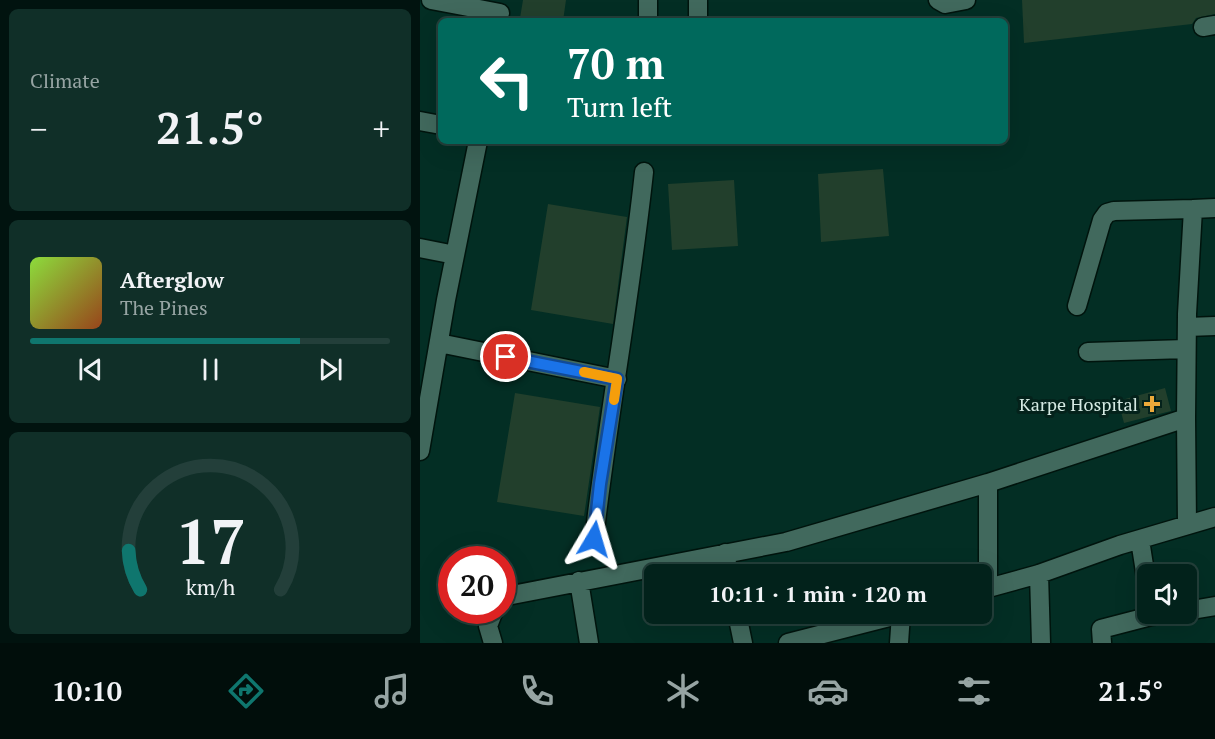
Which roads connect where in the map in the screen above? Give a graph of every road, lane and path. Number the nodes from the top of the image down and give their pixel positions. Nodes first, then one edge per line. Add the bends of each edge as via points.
1 (431, 0) edge
2 (648, 0) edge
3 (698, 0) edge
4 (938, 0) edge
5 (966, 0) edge
6 (500, 11) edge
7 (648, 18) edge
8 (698, 18) edge
9 (420, 121) edge
10 (438, 124) edge
11 (477, 144) edge
12 (644, 172) dead end
13 (1215, 208) edge
14 (1193, 209) junction
15 (420, 248) edge
16 (456, 255) junction
17 (1077, 306) dead end
18 (1215, 326) edge
19 (1186, 327) junction
20 (439, 343) junction
21 (1186, 349) junction
22 (1088, 352) dead end
23 (617, 379) junction
24 (423, 415) edge
25 (1186, 418) junction
26 (420, 451) edge
27 (988, 483) junction
28 (1215, 517) edge
29 (1187, 525) junction
30 (594, 539) dead end
31 (1140, 540) junction
32 (725, 553) junction
33 (727, 564) edge
34 (985, 564) edge
35 (1144, 564) edge
36 (1039, 574) junction
37 (579, 581) junction
38 (992, 587) edge
39 (516, 594) edge
40 (1215, 606) edge
41 (1197, 609) edge
42 (1137, 619) edge
43 (489, 624) edge
44 (739, 624) edge
45 (874, 624) edge
46 (900, 624) edge
47 (839, 637) edge
48 (493, 643) edge
49 (590, 643) edge
50 (743, 643) edge
51 (788, 643) edge
52 (899, 643) edge
53 (1041, 643) edge
54 (1102, 643) edge

1 - 6 street
2 - 7 street
3 - 8 street
4 - 5 street via 945,4
9 - 10 street
11 - 16 street
12 - 23 street
13 - 14 street
14 - 17 street via 1107,213
14 - 19 street
15 - 16 street
16 - 20 street
18 - 19 street
19 - 21 street
20 - 23 street
20 - 24 street
21 - 22 street
21 - 25 street
23 - 30 street
24 - 26 street
25 - 27 street
25 - 29 street
27 - 32 street via 786,542
27 - 34 street
28 - 29 street
29 - 31 street
31 - 35 street
31 - 36 street
32 - 33 street
32 - 37 street
36 - 38 street
36 - 53 street
37 - 39 street
37 - 49 street
40 - 41 street
42 - 54 street via 1101,629
43 - 48 street
44 - 50 street
45 - 47 street
46 - 52 street
47 - 51 street

